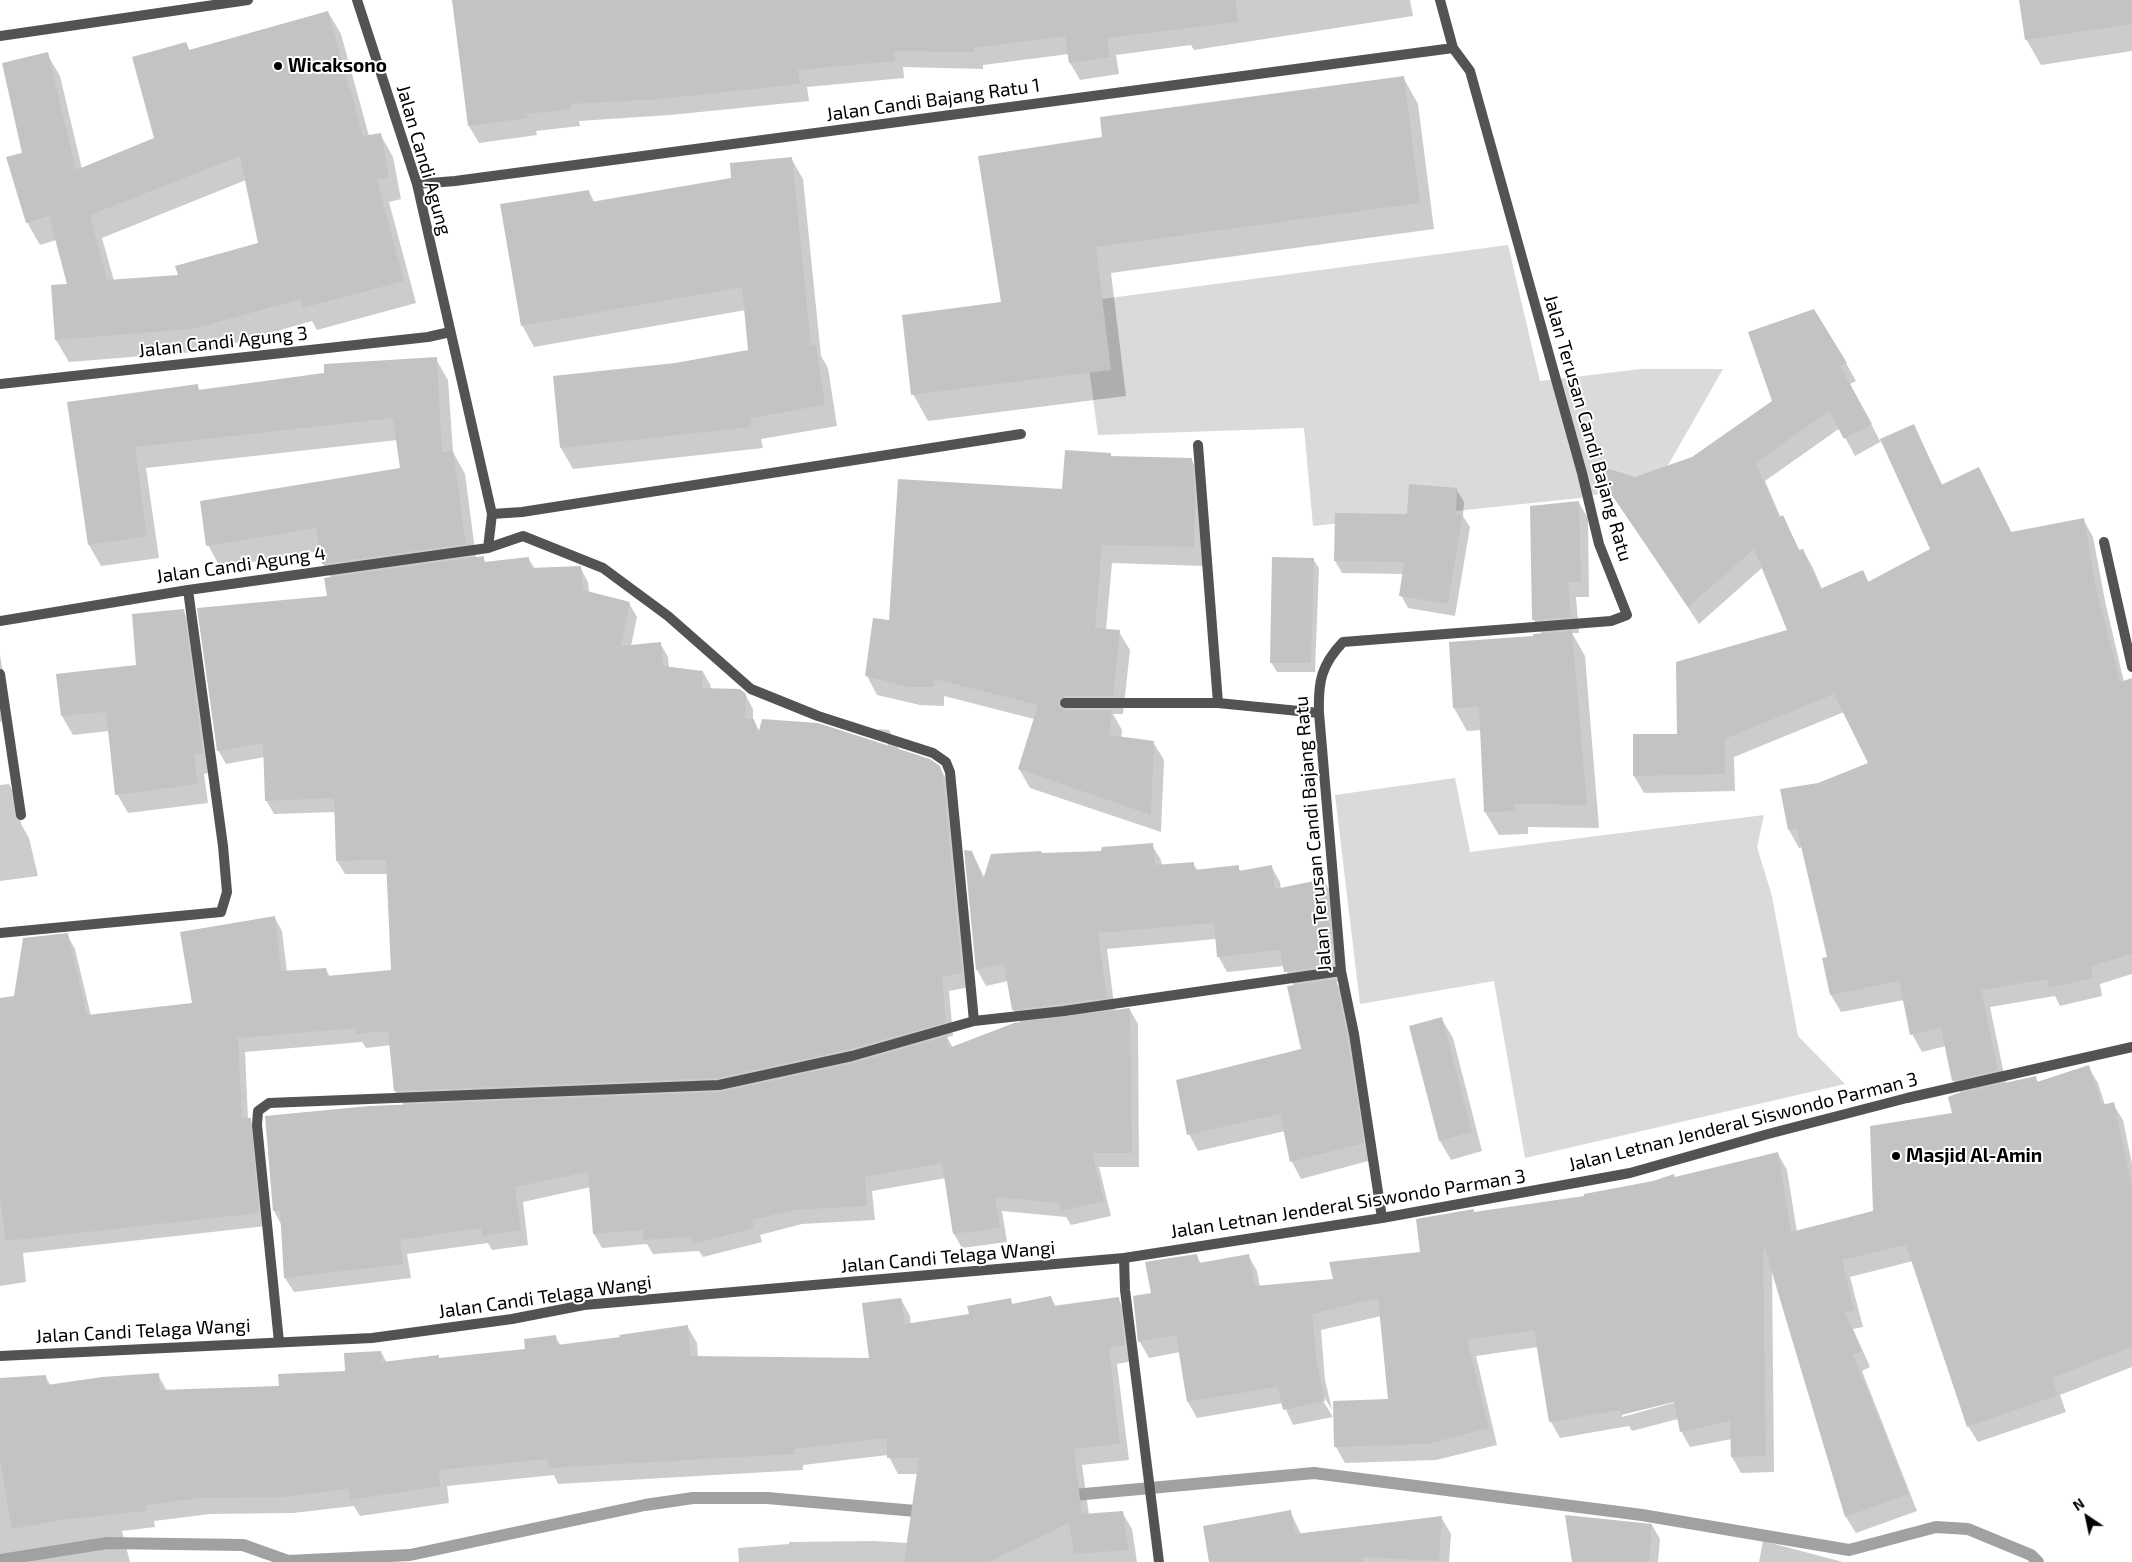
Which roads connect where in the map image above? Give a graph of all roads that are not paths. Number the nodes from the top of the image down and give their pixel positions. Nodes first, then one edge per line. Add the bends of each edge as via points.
1 (248, 0) edge
2 (356, 0) edge
3 (1440, 0) edge
4 (0, 36) edge
5 (1453, 48) junction
6 (417, 184) junction
7 (450, 332) junction
8 (0, 384) edge
9 (1021, 434) dead end
10 (1198, 445) dead end
11 (492, 514) junction
12 (2104, 542) dead end
13 (488, 548) junction
14 (188, 590) junction
15 (0, 621) edge
16 (2132, 667) edge
17 (0, 674) edge
18 (1065, 703) dead end
19 (1218, 703) junction
20 (1319, 713) junction
21 (21, 815) dead end
22 (0, 933) edge
23 (1341, 971) junction
24 (974, 1021) junction
25 (2132, 1047) edge
26 (1382, 1218) junction
27 (1124, 1258) junction
28 (279, 1342) junction
29 (0, 1356) edge
30 (1159, 1562) edge

1 - 4 street
2 - 6 street, Jalan Candi Agung
3 - 5 street
5 - 6 street, Jalan Candi Bajang Ratu 1
5 - 20 street, Jalan Terusan Candi Bajang Ratu via 1470,71 1599,544 1627,615 1611,621 1343,642 1326,664 1318,686
6 - 7 street, Jalan Candi Agung
7 - 8 street, Jalan Candi Agung 3
7 - 11 street, Jalan Candi Agung
9 - 11 street via 522,512
10 - 19 street
11 - 13 street, Jalan Candi Agung
12 - 16 street
13 - 14 street, Jalan Candi Agung 4
13 - 24 street, Jalan Candi Agung 4 via 523,536 603,568 668,616 751,689 818,716 933,754 946,762 950,772
14 - 15 street, Jalan Candi Agung 4
14 - 22 street via 223,846 227,892 221,912
17 - 21 street
18 - 19 street
19 - 20 street
20 - 23 street, Jalan Terusan Candi Bajang Ratu
23 - 24 street
23 - 26 street, Jalan Terusan Candi Bajang Ratu via 1354,1034
24 - 28 street via 852,1056 719,1085 269,1103 258,1112 257,1125
25 - 26 street, Jalan Letnan Jenderal Siswondo Parman 3 via 1907,1098 1630,1173
26 - 27 street, Jalan Letnan Jenderal Siswondo Parman 3
27 - 28 street, Jalan Candi Telaga Wangi via 584,1306 372,1338
27 - 30 street via 1125,1290
28 - 29 street, Jalan Candi Telaga Wangi

